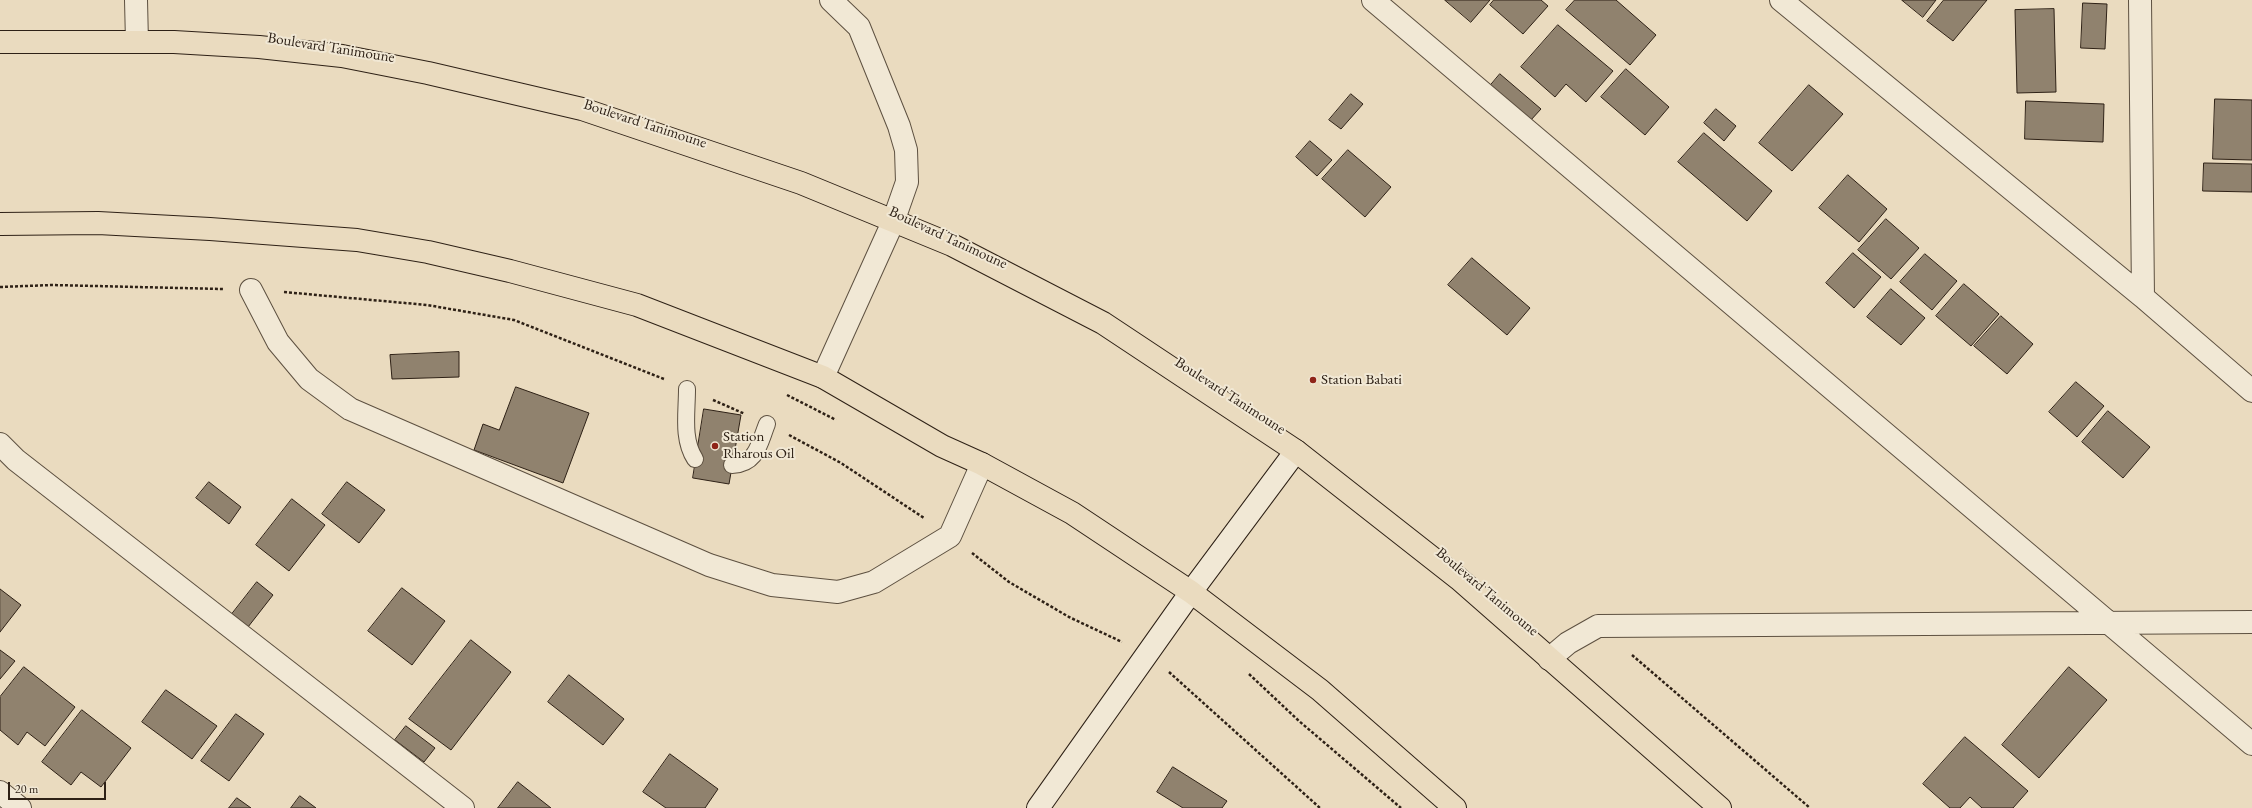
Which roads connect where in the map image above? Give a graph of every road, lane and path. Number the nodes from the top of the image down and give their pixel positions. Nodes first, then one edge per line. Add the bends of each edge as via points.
1 (136, 0) edge
2 (832, 0) edge
3 (1373, 0) edge
4 (1781, 0) edge
5 (2140, 0) edge
6 (0, 42) edge
7 (137, 42) junction
8 (893, 222) junction
9 (0, 224) edge
10 (252, 290) dead end
11 (2143, 297) junction
12 (823, 377) junction
13 (688, 389) dead end
14 (2252, 391) edge
15 (767, 424) dead end
16 (0, 444) edge
17 (1296, 451) junction
18 (695, 459) dead end
19 (982, 464) junction
20 (732, 465) dead end
21 (1191, 592) junction
22 (2252, 622) edge
23 (2109, 623) junction
24 (1598, 626) junction
25 (1549, 659) junction
26 (2252, 744) edge
27 (0, 792) edge
28 (20, 808) edge
29 (464, 808) edge
30 (1038, 808) edge
31 (1455, 808) edge
32 (1720, 808) edge
33 (1810, 808) edge

1 - 7 street
2 - 8 street via 859,27 899,126 906,150 907,182
3 - 23 street
4 - 11 street
5 - 11 street
6 - 7 main road, Boulevard Tanimoune
7 - 8 main road, Boulevard Tanimoune via 259,47 342,56 582,109 801,183
8 - 12 street
8 - 17 main road, Boulevard Tanimoune via 952,246 1103,323
9 - 12 main road via 98,223 225,230 357,240 428,252 637,305
10 - 19 street via 278,342 308,379 350,409 709,565 772,585 838,592 874,582 950,536
11 - 14 street
12 - 19 main road via 942,446
13 - 18 lane via 687,440 689,450
15 - 20 lane via 753,458 743,465
16 - 29 street via 16,460
17 - 21 street
17 - 25 main road, Boulevard Tanimoune via 1459,579
19 - 21 main road via 1072,513
21 - 30 street
21 - 31 main road via 1320,690
22 - 23 street
23 - 24 street
23 - 26 street
24 - 25 street via 1568,642
24 - 33 path
25 - 32 main road, Boulevard Tanimoune
27 - 28 street

